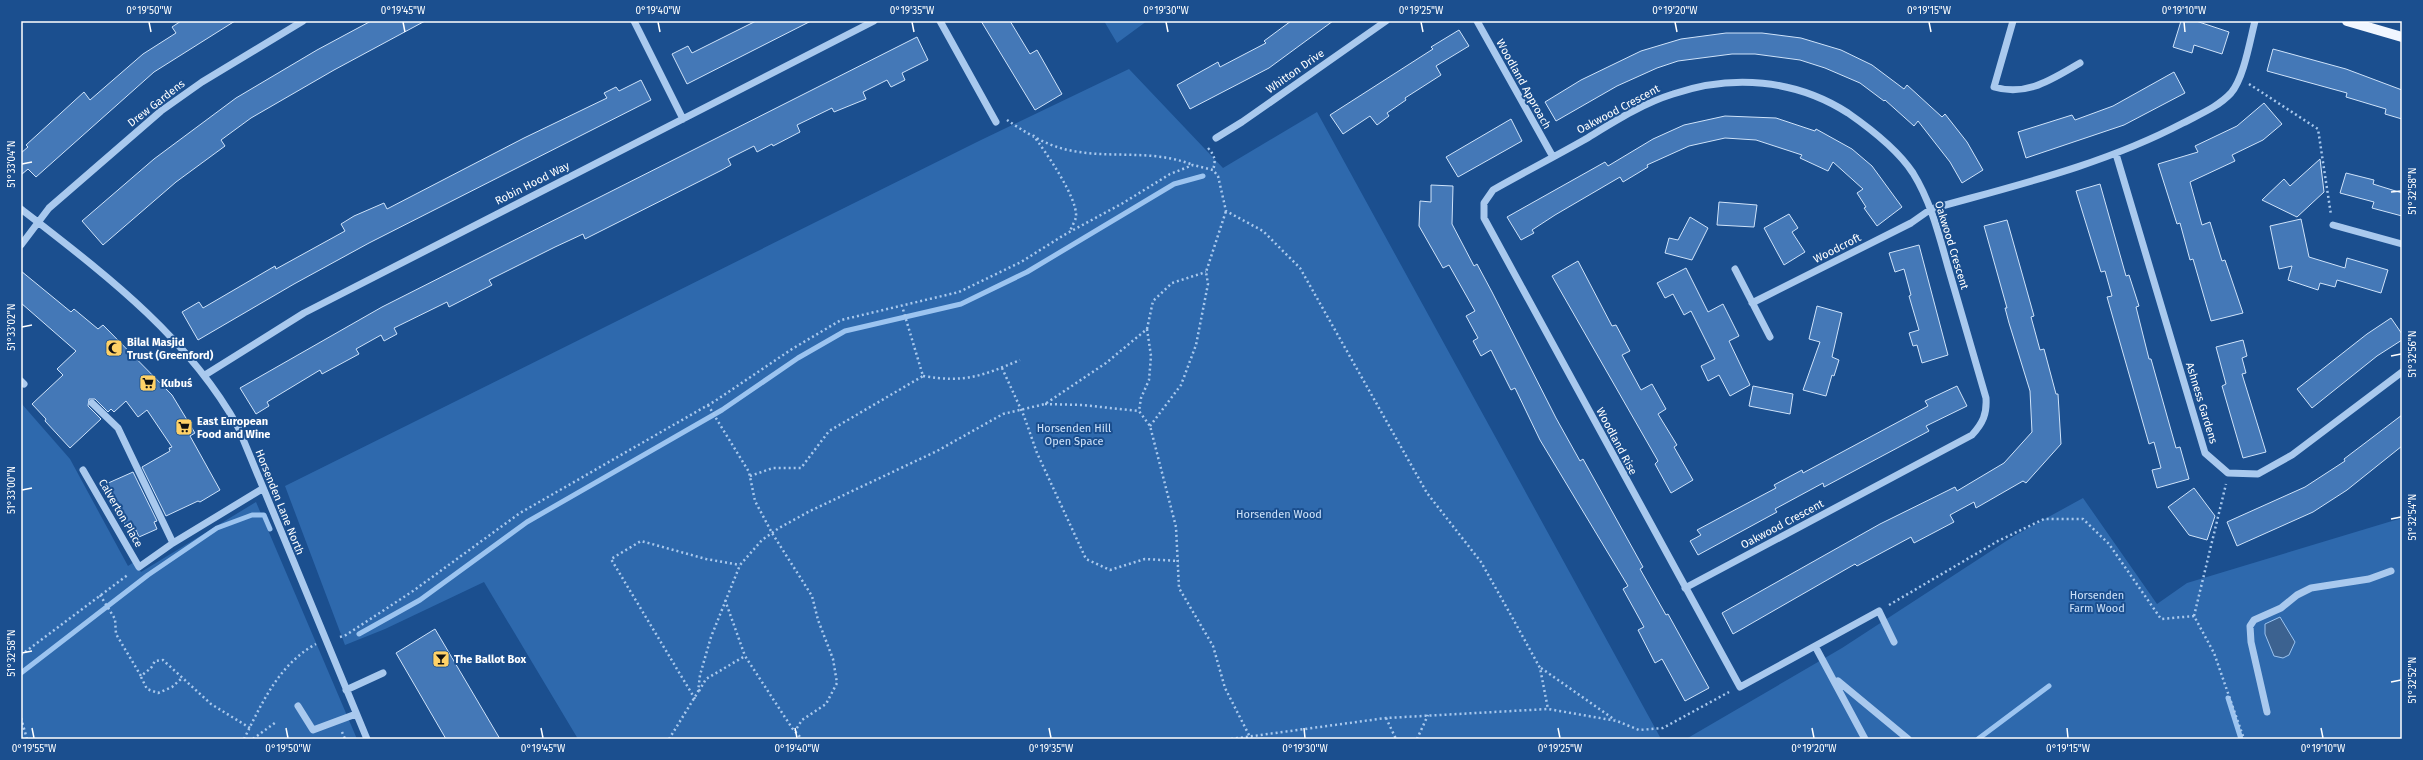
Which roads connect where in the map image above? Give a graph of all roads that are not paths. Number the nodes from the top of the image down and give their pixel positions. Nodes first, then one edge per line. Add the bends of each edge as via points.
1 (303, 21) edge
2 (634, 21) edge
3 (874, 21) edge
4 (940, 21) edge
5 (1386, 21) edge
6 (1477, 21) edge
7 (2014, 21) edge
8 (2255, 21) edge
9 (2347, 21) edge
10 (2402, 37) edge
11 (2080, 63) dead end
12 (683, 119) junction
13 (996, 122) road end
14 (1216, 138) dead end
15 (2116, 154) junction
16 (1553, 157) junction
17 (1484, 203) joint
18 (21, 209) edge
19 (1931, 209) junction
20 (38, 222) junction
21 (2333, 225) road end
22 (2402, 244) edge
23 (21, 245) edge
24 (1735, 269) dead end
25 (1752, 303) junction
26 (1770, 337) dead end
27 (2402, 372) edge
28 (205, 375) junction
29 (92, 403) dead end
30 (83, 470) dead end
31 (262, 489) junction
32 (173, 543) junction
33 (2391, 571) dead end
34 (1685, 588) junction
35 (1894, 642) dead end
36 (1815, 646) junction
37 (383, 673) dead end
38 (1835, 678) junction
39 (346, 690) junction
40 (298, 706) dead end
41 (2267, 712) dead end
42 (356, 714) junction
43 (367, 739) edge
44 (1865, 739) edge
45 (1908, 739) edge

1 - 20 street, Drew Gardens via 202,82 161,111 55,203
2 - 12 street
3 - 12 street, Robin Hood Way
4 - 13 street
5 - 14 street, Whitton Drive
6 - 16 street, Woodland Approach
7 - 11 street via 1994,86 2005,90 2023,90
8 - 15 street via 2239,77 2232,91 2219,104
9 - 10 main road
12 - 28 street, Robin Hood Way via 304,313
15 - 19 street via 2082,167
15 - 27 street, Ashness Gardens via 2205,453 2228,473 2258,474 2292,455
16 - 17 street, Oakwood Crescent via 1493,190
16 - 19 street, Oakwood Crescent via 1633,111 1671,94 1740,81 1773,84 1804,92 1834,104 1861,122 1888,145 1913,173
17 - 34 street, Woodland Rise via 1484,218
18 - 20 street, Horsenden Lane North
19 - 25 street, Woodcroft via 1911,223
19 - 34 street, Oakwood Crescent via 1986,398 1983,424 1972,435
20 - 23 street, Drew Gardens
20 - 28 street, Horsenden Lane North via 145,309
21 - 22 street
24 - 25 street
25 - 26 street
28 - 31 street, Horsenden Lane North via 238,427
29 - 32 street via 118,428
30 - 32 street, Calverton Place via 139,567
31 - 32 street
31 - 39 street, Horsenden Lane North
33 - 41 street via 2369,579 2311,588 2296,595 2281,608 2254,620 2250,626 2251,642
34 - 36 street, Woodland Rise via 1740,687
35 - 36 street via 1879,611
36 - 38 street
37 - 39 street
38 - 44 street
38 - 45 street
39 - 42 street, Horsenden Lane North
40 - 42 street via 313,730
42 - 43 street, Horsenden Lane North

